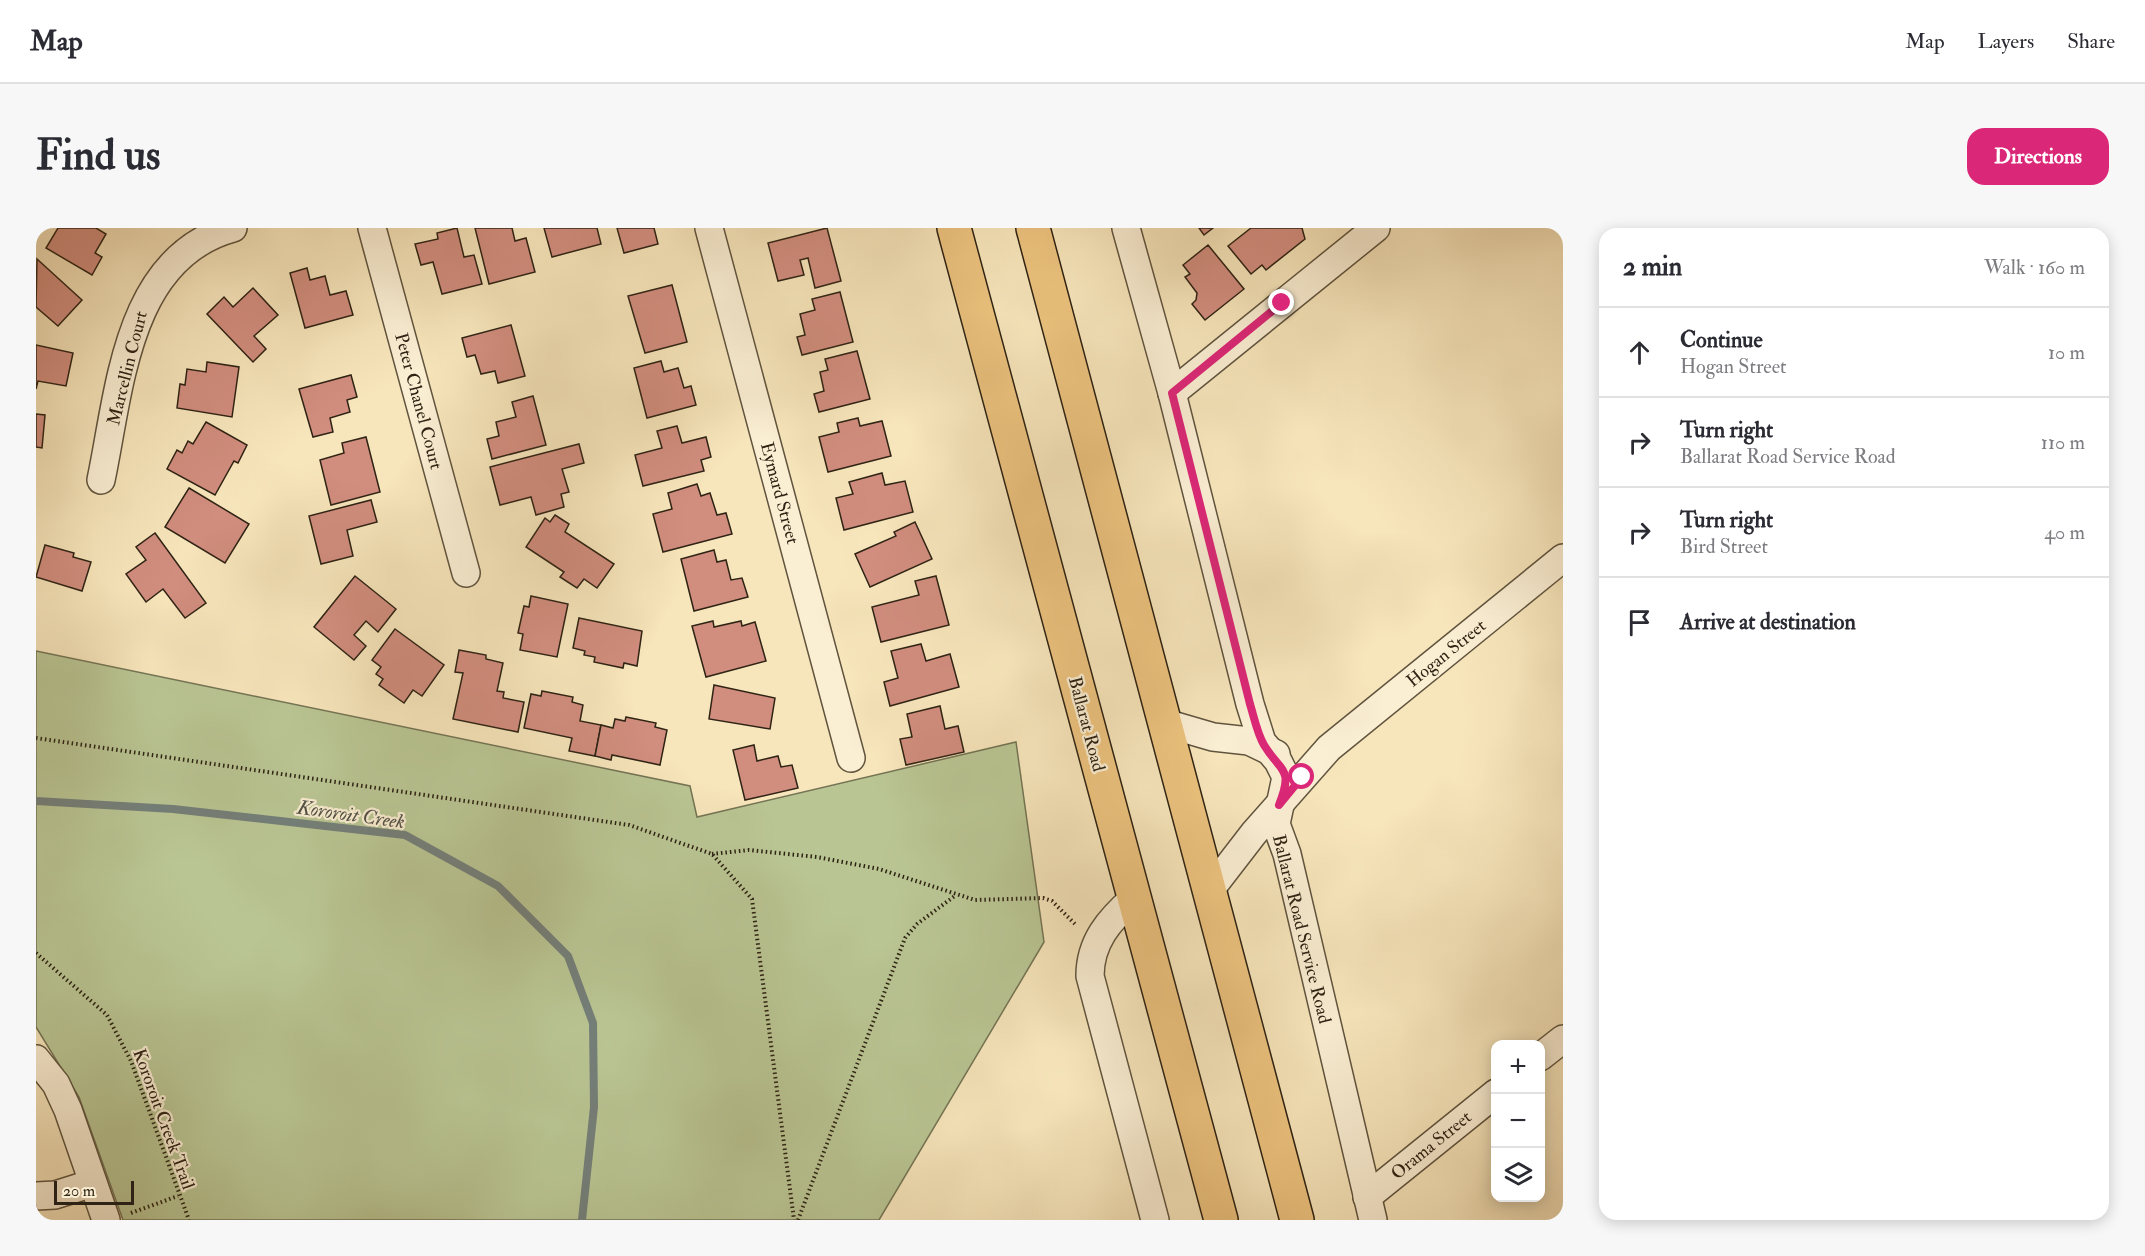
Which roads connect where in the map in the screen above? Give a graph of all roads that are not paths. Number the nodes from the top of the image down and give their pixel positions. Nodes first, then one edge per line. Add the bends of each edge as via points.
1 (233, 228) edge
2 (372, 228) edge
3 (709, 228) edge
4 (954, 228) edge
5 (1033, 228) edge
6 (1126, 228) edge
7 (1376, 228) edge
8 (1172, 393) junction
9 (101, 480) dead end
10 (1563, 558) edge
11 (466, 573) dead end
12 (1165, 723) junction
13 (1329, 748) junction
14 (1267, 749) junction
15 (851, 758) dead end
16 (1279, 805) junction
17 (1210, 890) junction
18 (1134, 898) junction
19 (1563, 1039) edge
20 (1545, 1053) edge
21 (36, 1059) edge
22 (1495, 1094) edge
23 (90, 1174) junction
24 (36, 1189) edge
25 (36, 1196) edge
26 (1370, 1208) edge
27 (117, 1217) edge
28 (1155, 1220) edge
29 (1221, 1220) edge
30 (1297, 1220) edge

1 - 9 street, Marcellin Court via 196,243 156,284 142,305 127,354
2 - 11 street, Peter Chanel Court
3 - 15 street, Eymard Street
4 - 18 highway, Ballarat Road
5 - 12 highway
6 - 8 street, Ballarat Road Service Road
7 - 8 street
8 - 14 street, Ballarat Road Service Road via 1250,704
10 - 13 street, Hogan Street
12 - 14 street, Hogan Street via 1220,739 1249,741
12 - 17 highway
13 - 14 street, Hogan Street via 1293,758
13 - 16 street, Hogan Street
14 - 16 street, Ballarat Road Service Road via 1286,777
16 - 17 street, Hogan Street
16 - 26 street, Ballarat Road Service Road via 1276,824 1287,854
17 - 30 highway
18 - 28 street via 1111,918 1094,946 1090,976
18 - 29 highway, Ballarat Road
19 - 20 street
21 - 23 street via 56,1084
22 - 26 street, Orama Street
23 - 24 street via 48,1179
23 - 25 street via 55,1195
23 - 27 street

